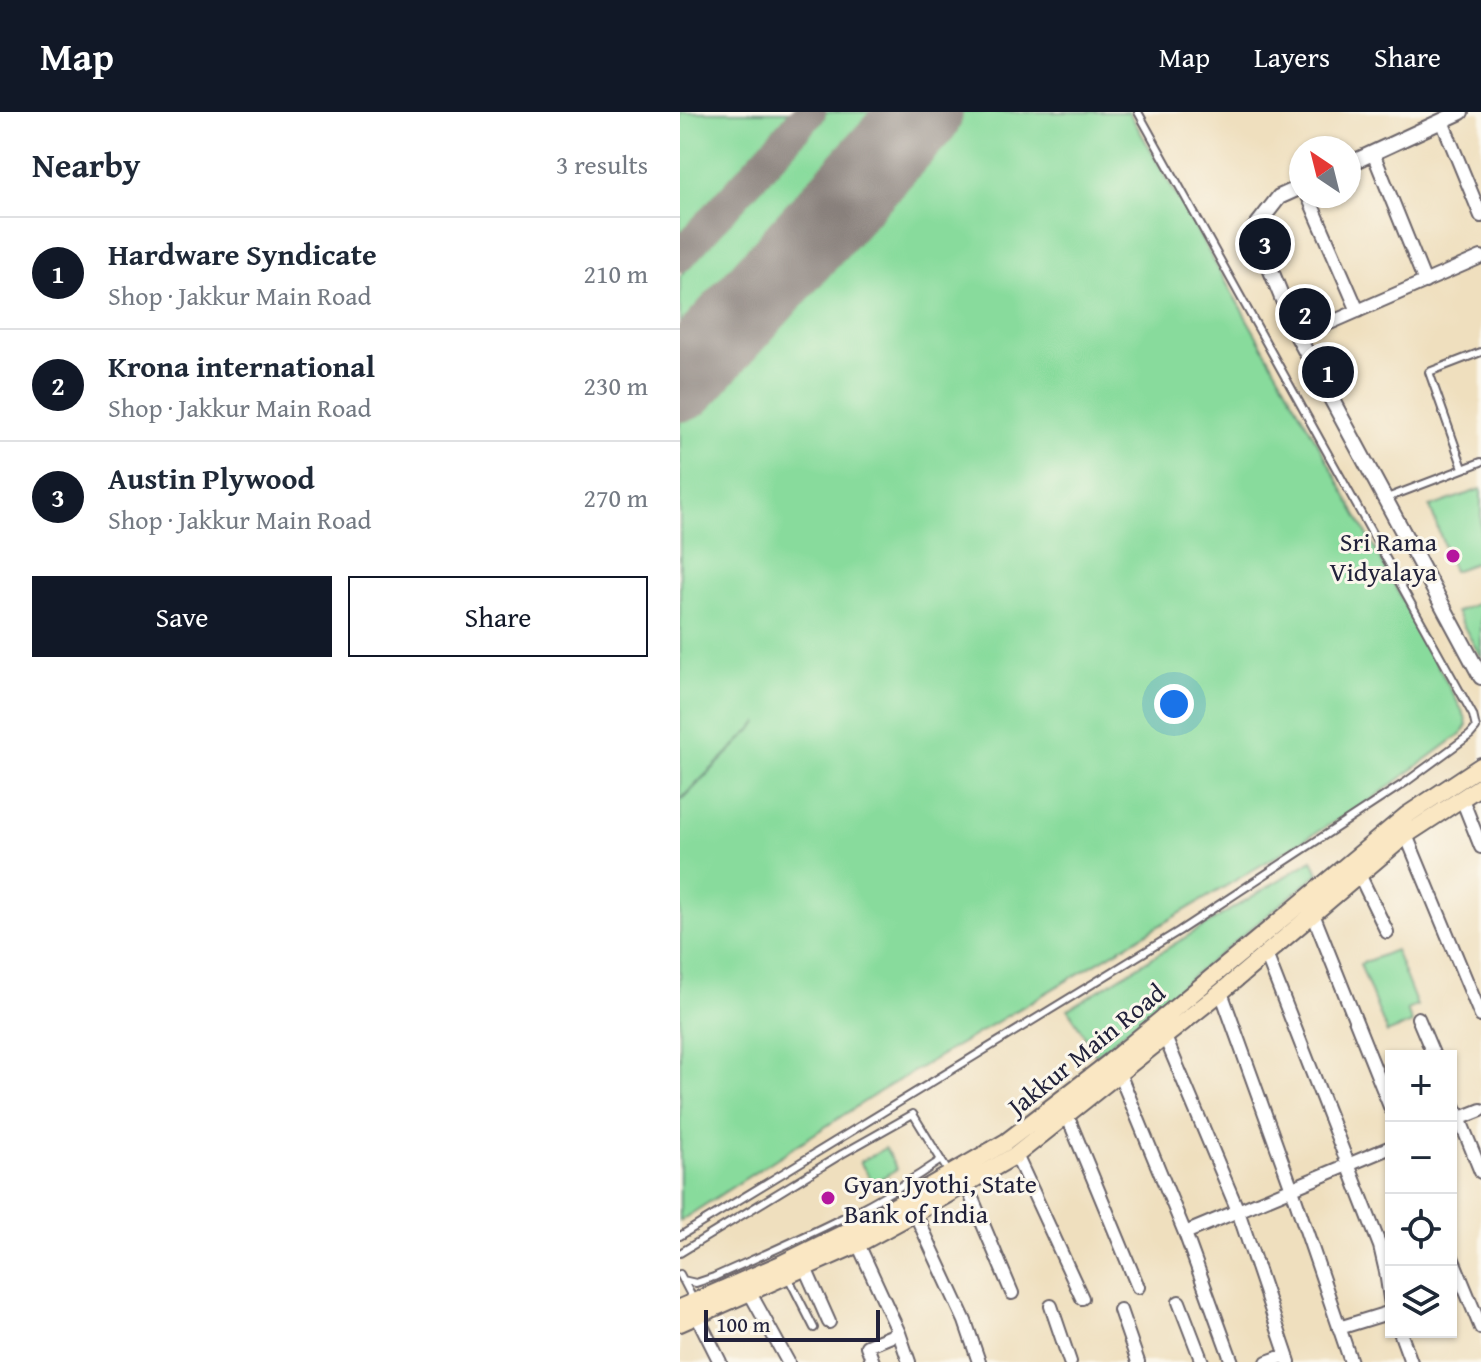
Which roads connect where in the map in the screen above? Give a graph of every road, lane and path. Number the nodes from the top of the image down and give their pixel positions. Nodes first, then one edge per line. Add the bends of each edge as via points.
1 (1138, 112) edge
2 (1461, 112) edge
3 (1442, 121) junction
4 (1373, 153) junction
5 (1361, 158) edge
6 (1475, 184) edge
7 (1289, 192) edge
8 (1313, 208) edge
9 (1481, 216) edge
10 (1481, 257) edge
11 (1425, 282) junction
12 (1358, 311) junction
13 (1298, 337) junction
14 (1481, 352) edge
15 (1481, 462) edge
16 (1463, 468) junction
17 (1384, 499) junction
18 (1481, 677) edge
19 (1481, 766) edge
20 (1481, 786) edge
21 (1462, 799) junction
22 (1406, 835) junction
23 (1481, 847) edge
24 (1359, 874) junction
25 (1313, 914) junction
26 (1387, 932) dead end
27 (1266, 954) junction
28 (1221, 992) junction
29 (1481, 1016) edge
30 (1418, 1018) dead end
31 (1165, 1037) junction
32 (1431, 1050) edge
33 (1115, 1068) junction
34 (1385, 1094) edge
35 (1481, 1110) edge
36 (1067, 1115) junction
37 (1457, 1119) edge
38 (1456, 1122) edge
39 (1385, 1150) edge
40 (1016, 1155) junction
41 (941, 1160) junction
42 (1349, 1165) junction
43 (1481, 1172) edge
44 (951, 1176) junction
45 (966, 1184) junction
46 (1292, 1189) junction
47 (1238, 1211) junction
48 (915, 1213) junction
49 (1185, 1233) junction
50 (680, 1236) edge
51 (858, 1244) junction
52 (680, 1253) edge
53 (1456, 1266) edge
54 (805, 1268) junction
55 (1385, 1268) edge
56 (784, 1270) junction
57 (682, 1277) edge
58 (1138, 1287) dead end
59 (750, 1293) junction
60 (1012, 1293) dead end
61 (1082, 1298) dead end
62 (1179, 1302) dead end
63 (1051, 1306) dead end
64 (690, 1308) edge
65 (1120, 1310) dead end
66 (1385, 1314) edge
67 (829, 1322) dead end
68 (680, 1323) edge
69 (814, 1328) dead end
70 (1339, 1328) junction
71 (1481, 1328) edge
72 (899, 1333) junction
73 (1402, 1338) edge
74 (1287, 1358) edge
75 (720, 1362) edge
76 (788, 1362) edge
77 (873, 1362) edge
78 (909, 1362) edge
79 (979, 1362) edge
80 (1070, 1362) edge
81 (1138, 1362) edge
82 (1202, 1362) edge
83 (1232, 1362) edge
84 (1267, 1362) edge
85 (1351, 1362) edge
86 (1411, 1362) edge

1 - 50 lane via 1476,728 1406,782 1179,931
2 - 3 street
3 - 4 street
3 - 6 street
4 - 5 street
4 - 11 street
6 - 9 street
7 - 13 street via 1279,197 1254,229
8 - 12 street
10 - 11 street
11 - 12 street
12 - 13 street
13 - 17 street
14 - 16 lane via 1429,372
15 - 16 lane
16 - 17 lane
17 - 18 street
19 - 33 main road, Jakkur Main Road via 1407,815
20 - 21 main road, Jakkur Main Road
21 - 22 main road, Jakkur Main Road
21 - 23 street
22 - 24 main road, Jakkur Main Road
22 - 29 street
24 - 25 main road, Jakkur Main Road
24 - 26 street
25 - 27 main road, Jakkur Main Road
25 - 34 street
27 - 28 main road, Jakkur Main Road
27 - 42 street
28 - 31 main road, Jakkur Main Road
28 - 46 street
30 - 32 street
31 - 33 main road, Jakkur Main Road
31 - 47 street
33 - 36 main road, Jakkur Main Road
33 - 44 main road, Jakkur Main Road
33 - 49 street
35 - 37 street
36 - 40 main road, Jakkur Main Road
36 - 58 street
38 - 43 street
39 - 42 street
40 - 45 main road, Jakkur Main Road
40 - 61 street
41 - 44 lane
41 - 52 lane via 913,1114
41 - 57 lane via 825,1227 714,1277 696,1283
42 - 46 street
42 - 55 street
44 - 56 main road, Jakkur Main Road
45 - 48 main road, Jakkur Main Road
45 - 60 street
46 - 47 street
46 - 70 street
47 - 49 street
47 - 74 street
48 - 51 main road, Jakkur Main Road
48 - 79 street
49 - 83 street
51 - 54 main road, Jakkur Main Road
51 - 72 street
53 - 71 street
54 - 56 main road, Jakkur Main Road
54 - 67 street
56 - 59 main road, Jakkur Main Road
56 - 64 main road, Jakkur Main Road
56 - 69 lane
57 - 64 lane
59 - 64 main road, Jakkur Main Road
59 - 76 street
62 - 82 street
63 - 80 street
64 - 68 main road, Jakkur Main Road
64 - 75 street
65 - 81 street
66 - 70 street
70 - 85 street
72 - 77 street via 867,1346
72 - 78 street
73 - 86 street
74 - 84 street

